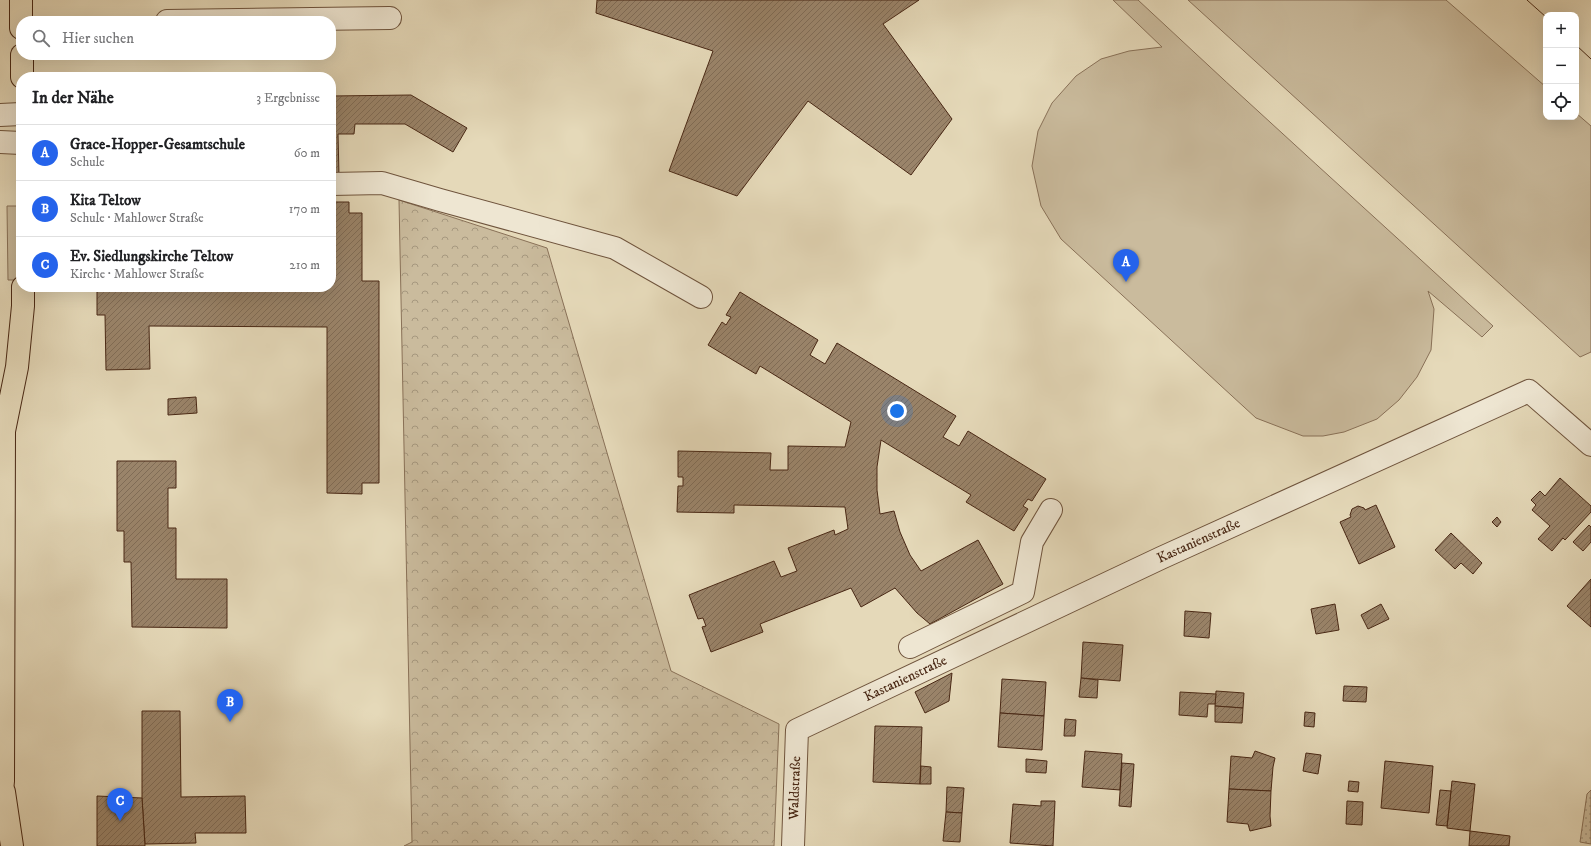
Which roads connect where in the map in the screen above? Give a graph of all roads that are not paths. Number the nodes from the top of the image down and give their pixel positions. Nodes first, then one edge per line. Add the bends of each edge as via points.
1 (21, 0) edge
2 (21, 16) edge
3 (390, 18) dead end
4 (336, 19) edge
5 (22, 60) edge
6 (22, 72) edge
7 (16, 114) edge
8 (0, 115) edge
9 (0, 142) edge
10 (16, 142) edge
11 (336, 184) edge
12 (23, 292) edge
13 (701, 297) dead end
14 (2, 422) edge
15 (1591, 445) edge
16 (1051, 510) dead end
17 (910, 647) dead end
18 (797, 730) joint
19 (3, 781) junction
20 (0, 809) edge
21 (12, 846) edge
22 (793, 846) edge

1 - 2 main road
3 - 4 street
5 - 6 main road
7 - 8 street
9 - 10 street
11 - 13 street via 382,183 615,248
12 - 14 main road via 17,367
14 - 19 main road
15 - 18 street, Kastanienstraße via 1529,391 1160,558
16 - 17 street via 1032,542 1023,592
18 - 22 street, Waldstraße
19 - 20 main road
19 - 21 main road

